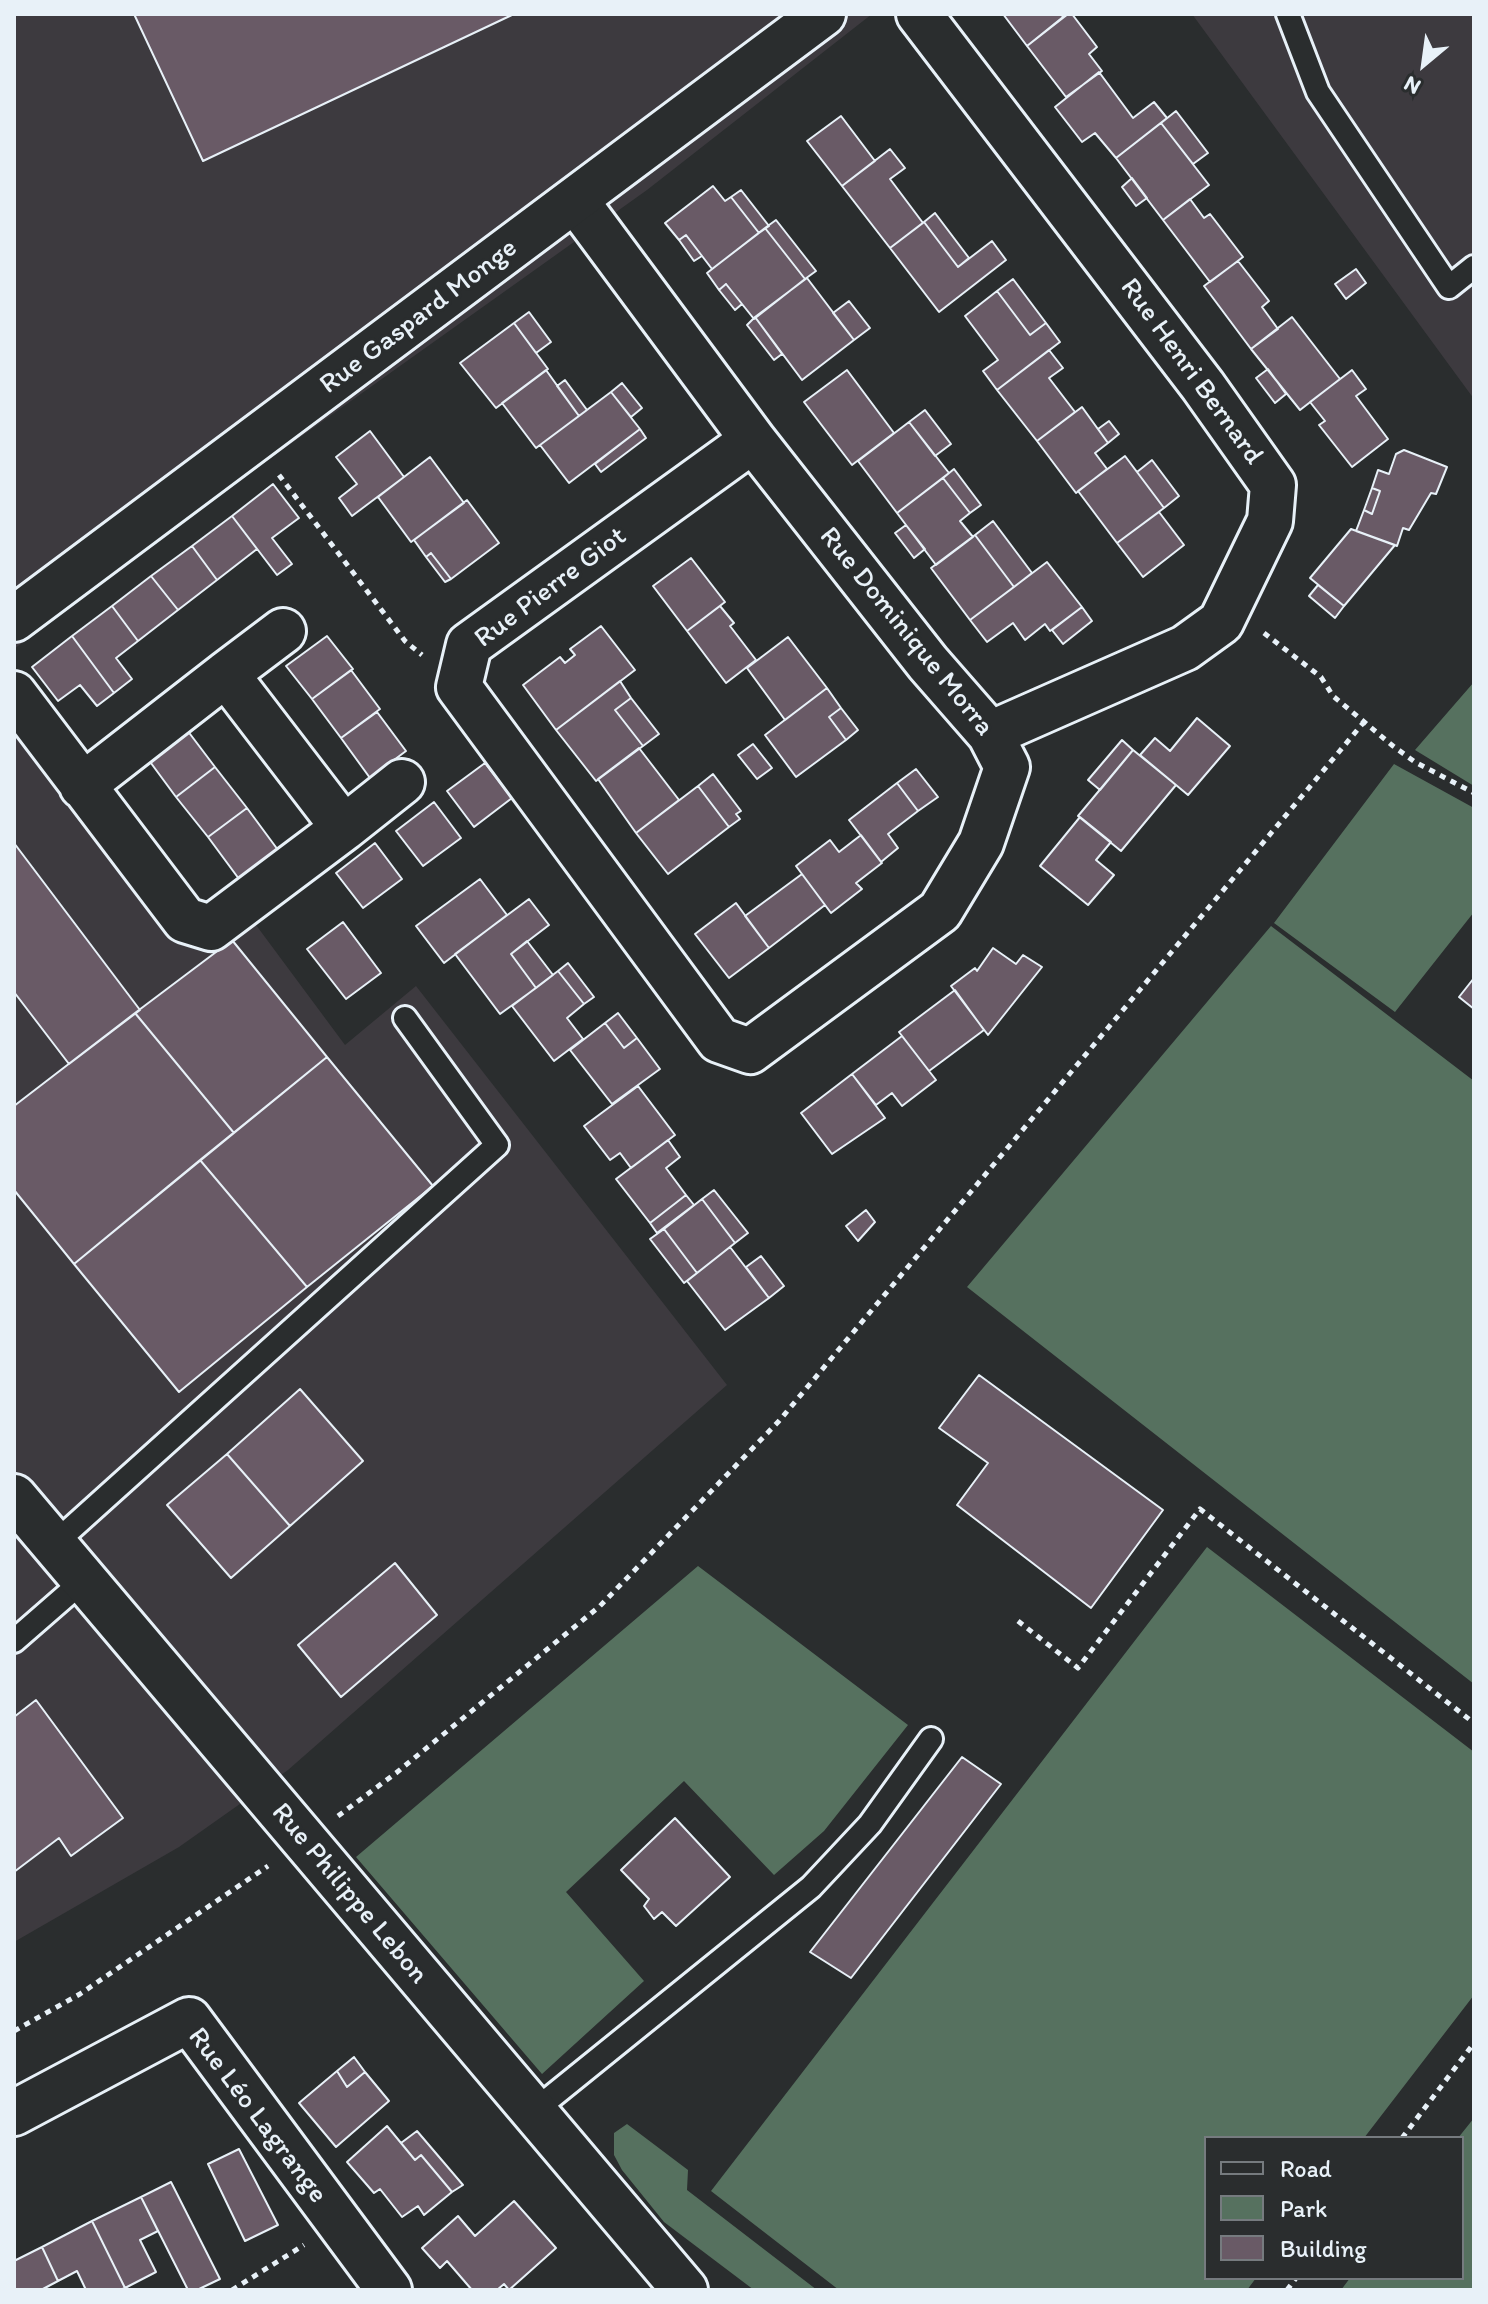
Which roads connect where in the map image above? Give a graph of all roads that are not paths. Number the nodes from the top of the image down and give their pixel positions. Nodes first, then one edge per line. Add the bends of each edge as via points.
1 (823, 14) edge
2 (919, 14) edge
3 (1288, 14) edge
4 (576, 201) junction
5 (1474, 267) edge
6 (753, 440) junction
7 (14, 619) edge
8 (283, 631) dead end
9 (226, 674) junction
10 (14, 694) edge
11 (990, 734) junction
12 (402, 782) dead end
13 (82, 786) junction
14 (344, 828) junction
15 (405, 1018) dead end
16 (735, 1045) joint
17 (14, 1497) edge
18 (54, 1544) junction
19 (84, 1580) junction
20 (14, 1641) edge
21 (931, 1739) dead end
22 (534, 2111) junction
23 (14, 2113) edge
24 (389, 2290) edge
25 (685, 2290) edge

1 - 4 street, Rue Gaspard Monge
2 - 11 street, Rue Henri Bernard via 1273,485 1270,521 1221,622 1185,648
3 - 5 lane via 1318,92 1449,287
4 - 6 street
4 - 7 street, Rue Gaspard Monge
6 - 11 street, Rue Dominique Morra
6 - 16 street, Rue Pierre Giot via 469,645 459,687 719,1040
8 - 9 street
9 - 13 street
9 - 14 street
10 - 13 street
11 - 16 street, Rue Dominique Morra via 1007,767 981,843 940,911 750,1051
12 - 14 street
13 - 14 street via 185,920 211,928
15 - 18 lane via 497,1145
17 - 18 street, Rue Philippe Lebon
18 - 19 street, Rue Philippe Lebon
19 - 20 lane
19 - 22 street, Rue Philippe Lebon
21 - 22 lane via 870,1824 811,1887
22 - 25 street, Rue Philippe Lebon
23 - 24 street, Rue Léo Lagrange via 189,2020

